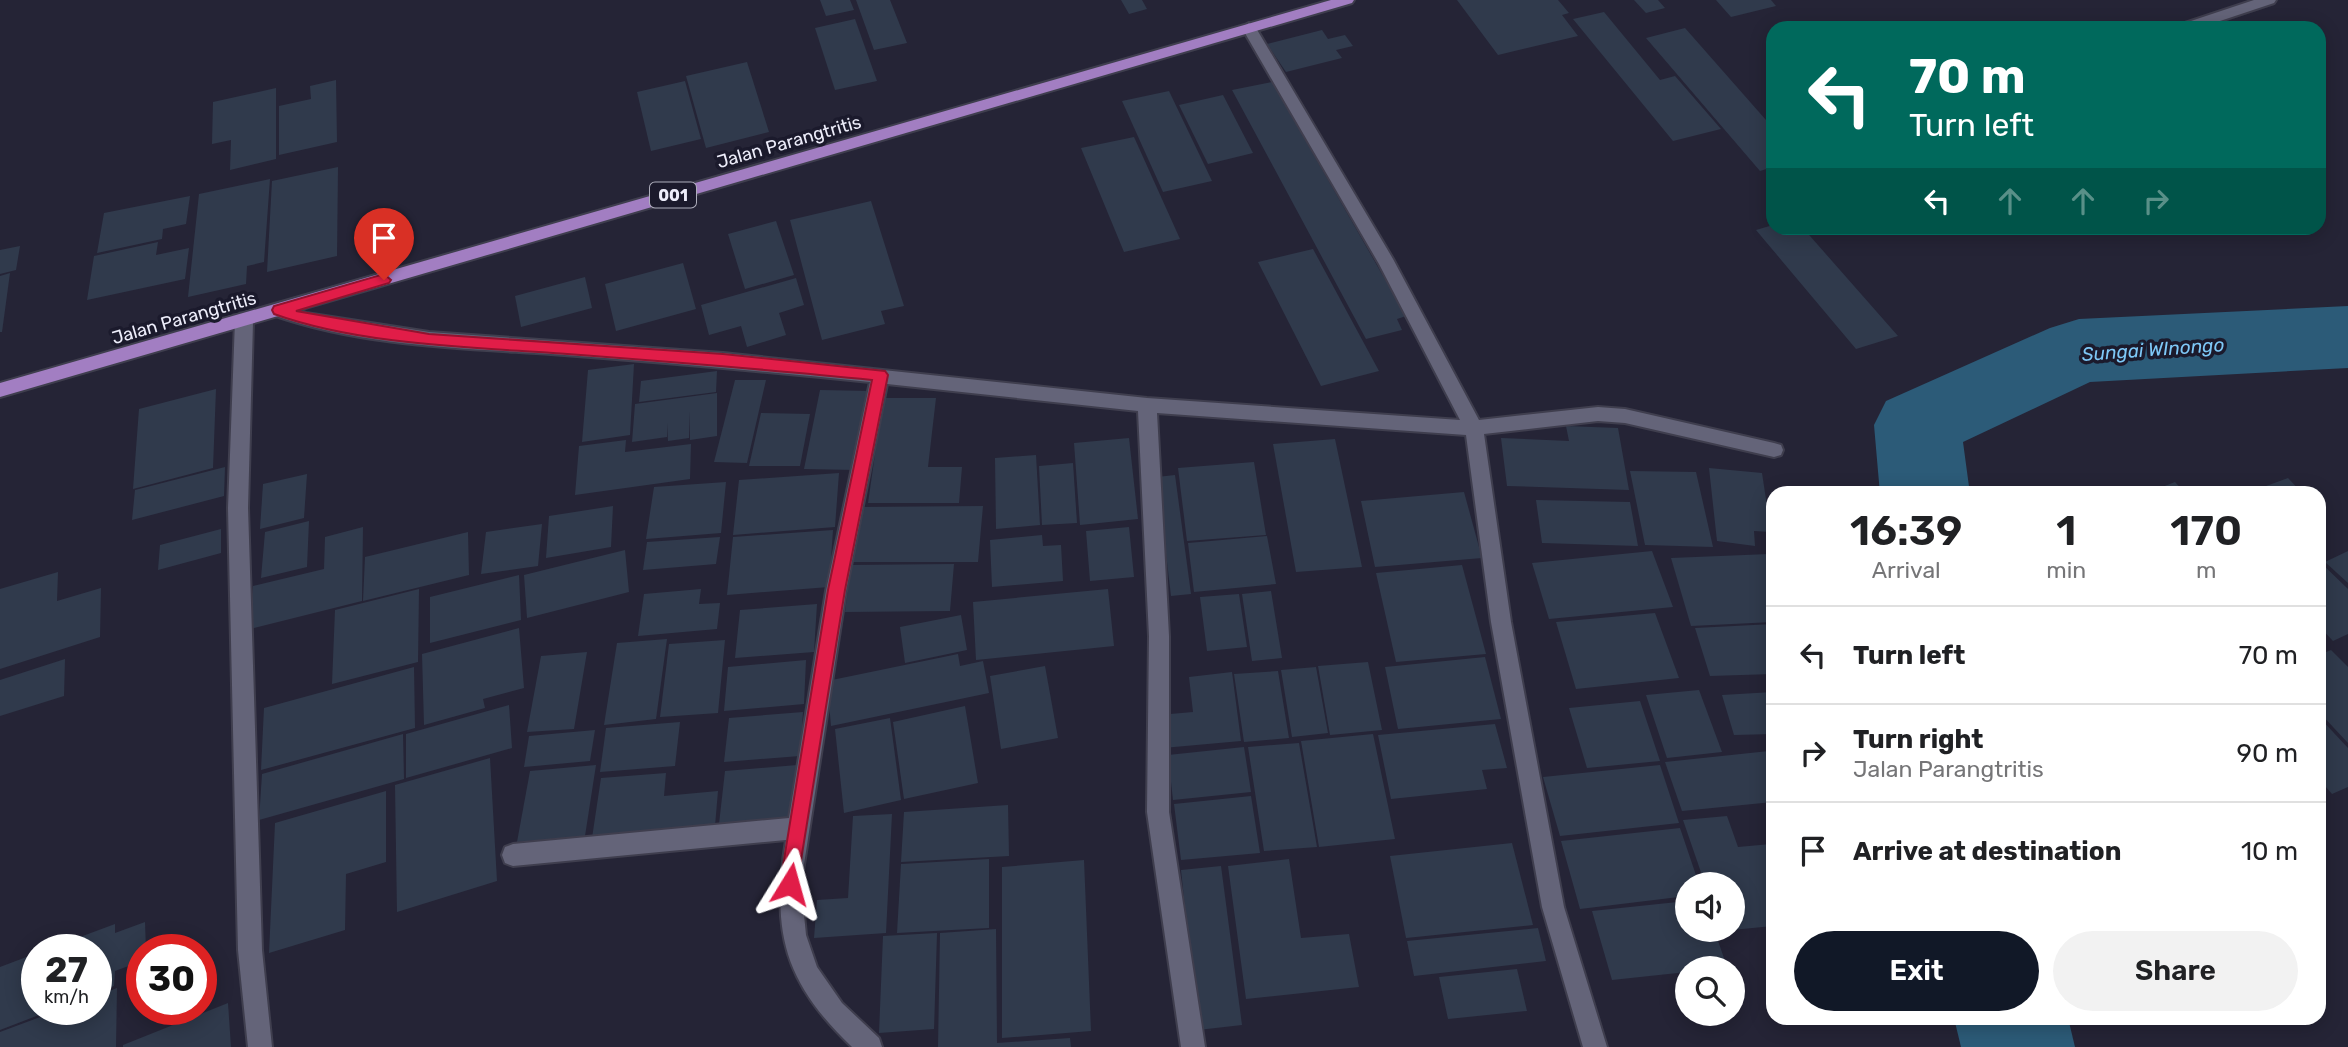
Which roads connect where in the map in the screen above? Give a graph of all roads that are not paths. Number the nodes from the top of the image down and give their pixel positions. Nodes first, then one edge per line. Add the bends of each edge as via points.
1 (1347, 0) edge
2 (2269, 0) edge
3 (2205, 21) edge
4 (1249, 28) junction
5 (279, 310) junction
6 (244, 321) junction
7 (880, 375) junction
8 (0, 390) edge
9 (1147, 405) junction
10 (1474, 428) junction
11 (1774, 450) dead end
12 (798, 828) junction
13 (513, 855) dead end
14 (260, 1047) edge
15 (870, 1047) edge
16 (1194, 1047) edge
17 (1595, 1047) edge

1 - 4 main road, Jalan Parangtritis / 001
2 - 3 street
4 - 5 main road, Jalan Parangtritis / 001
4 - 10 street via 1387,263
5 - 6 main road, Jalan Parangtritis / 001
5 - 7 street via 304,319 429,339
6 - 8 main road, Jalan Parangtritis / 001
6 - 14 street via 239,508 250,950
7 - 9 street
7 - 12 street via 836,590
9 - 10 street
9 - 16 street via 1159,636 1158,813
10 - 11 street via 1598,414
10 - 17 street via 1501,622 1553,907
12 - 13 street
12 - 15 street via 789,919 799,957 834,1014

